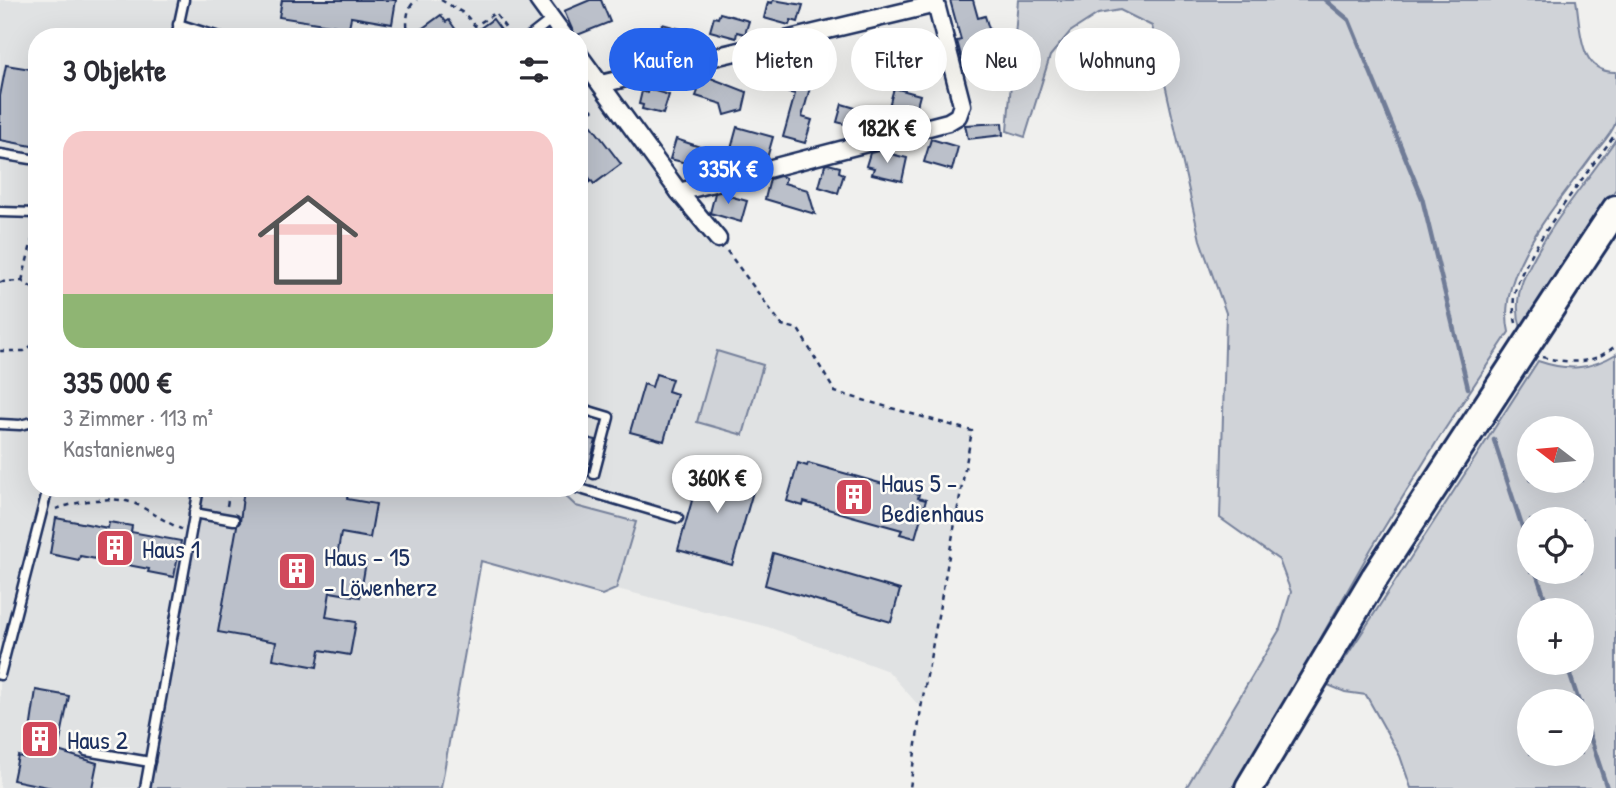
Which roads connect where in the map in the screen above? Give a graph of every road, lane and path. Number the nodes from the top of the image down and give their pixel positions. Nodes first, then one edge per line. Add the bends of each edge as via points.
1 (184, 0) edge
2 (417, 0) edge
3 (441, 0) edge
4 (538, 0) edge
5 (552, 19) junction
6 (178, 24) junction
7 (177, 28) edge
8 (191, 28) edge
9 (408, 28) edge
10 (506, 28) edge
11 (540, 28) edge
12 (558, 28) edge
13 (588, 68) edge
14 (601, 85) junction
15 (588, 105) edge
16 (593, 111) dead end
17 (0, 154) edge
18 (28, 159) edge
19 (592, 180) dead end
20 (588, 183) edge
21 (679, 192) junction
22 (1616, 209) edge
23 (0, 212) edge
24 (28, 213) edge
25 (718, 239) joint
26 (28, 257) edge
27 (22, 281) junction
28 (0, 282) edge
29 (28, 285) edge
30 (28, 348) edge
31 (0, 351) edge
32 (588, 411) edge
33 (28, 423) edge
34 (0, 424) edge
35 (594, 474) dead end
36 (588, 491) edge
37 (46, 497) edge
38 (197, 497) edge
39 (228, 497) edge
40 (42, 513) junction
41 (194, 513) junction
42 (678, 518) dead end
43 (224, 519) junction
44 (234, 520) dead end
45 (191, 533) junction
46 (0, 675) edge
47 (86, 751) dead end
48 (150, 762) junction
49 (145, 788) edge
50 (910, 788) edge
51 (1249, 788) edge

1 - 6 lane
2 - 9 path via 410,8
3 - 10 path via 475,26 495,13
4 - 5 street
5 - 11 lane
5 - 12 street
6 - 7 lane
6 - 8 lane
13 - 14 street
14 - 21 street
14 - 21 street via 936,4 962,105 958,116
15 - 16 path
17 - 18 lane
19 - 20 path
21 - 25 street
22 - 51 highway, bridge via 1375,577
23 - 24 lane
25 - 50 path via 782,324 799,329 835,392 972,431
26 - 27 path
27 - 28 path
27 - 29 path
30 - 31 path
32 - 35 lane via 608,417
33 - 34 lane
36 - 42 lane
37 - 40 lane
38 - 41 lane
39 - 43 path
40 - 45 path via 72,504 122,500
40 - 46 lane
41 - 43 lane
41 - 45 lane
43 - 44 lane
45 - 48 lane
47 - 48 lane
48 - 49 lane

